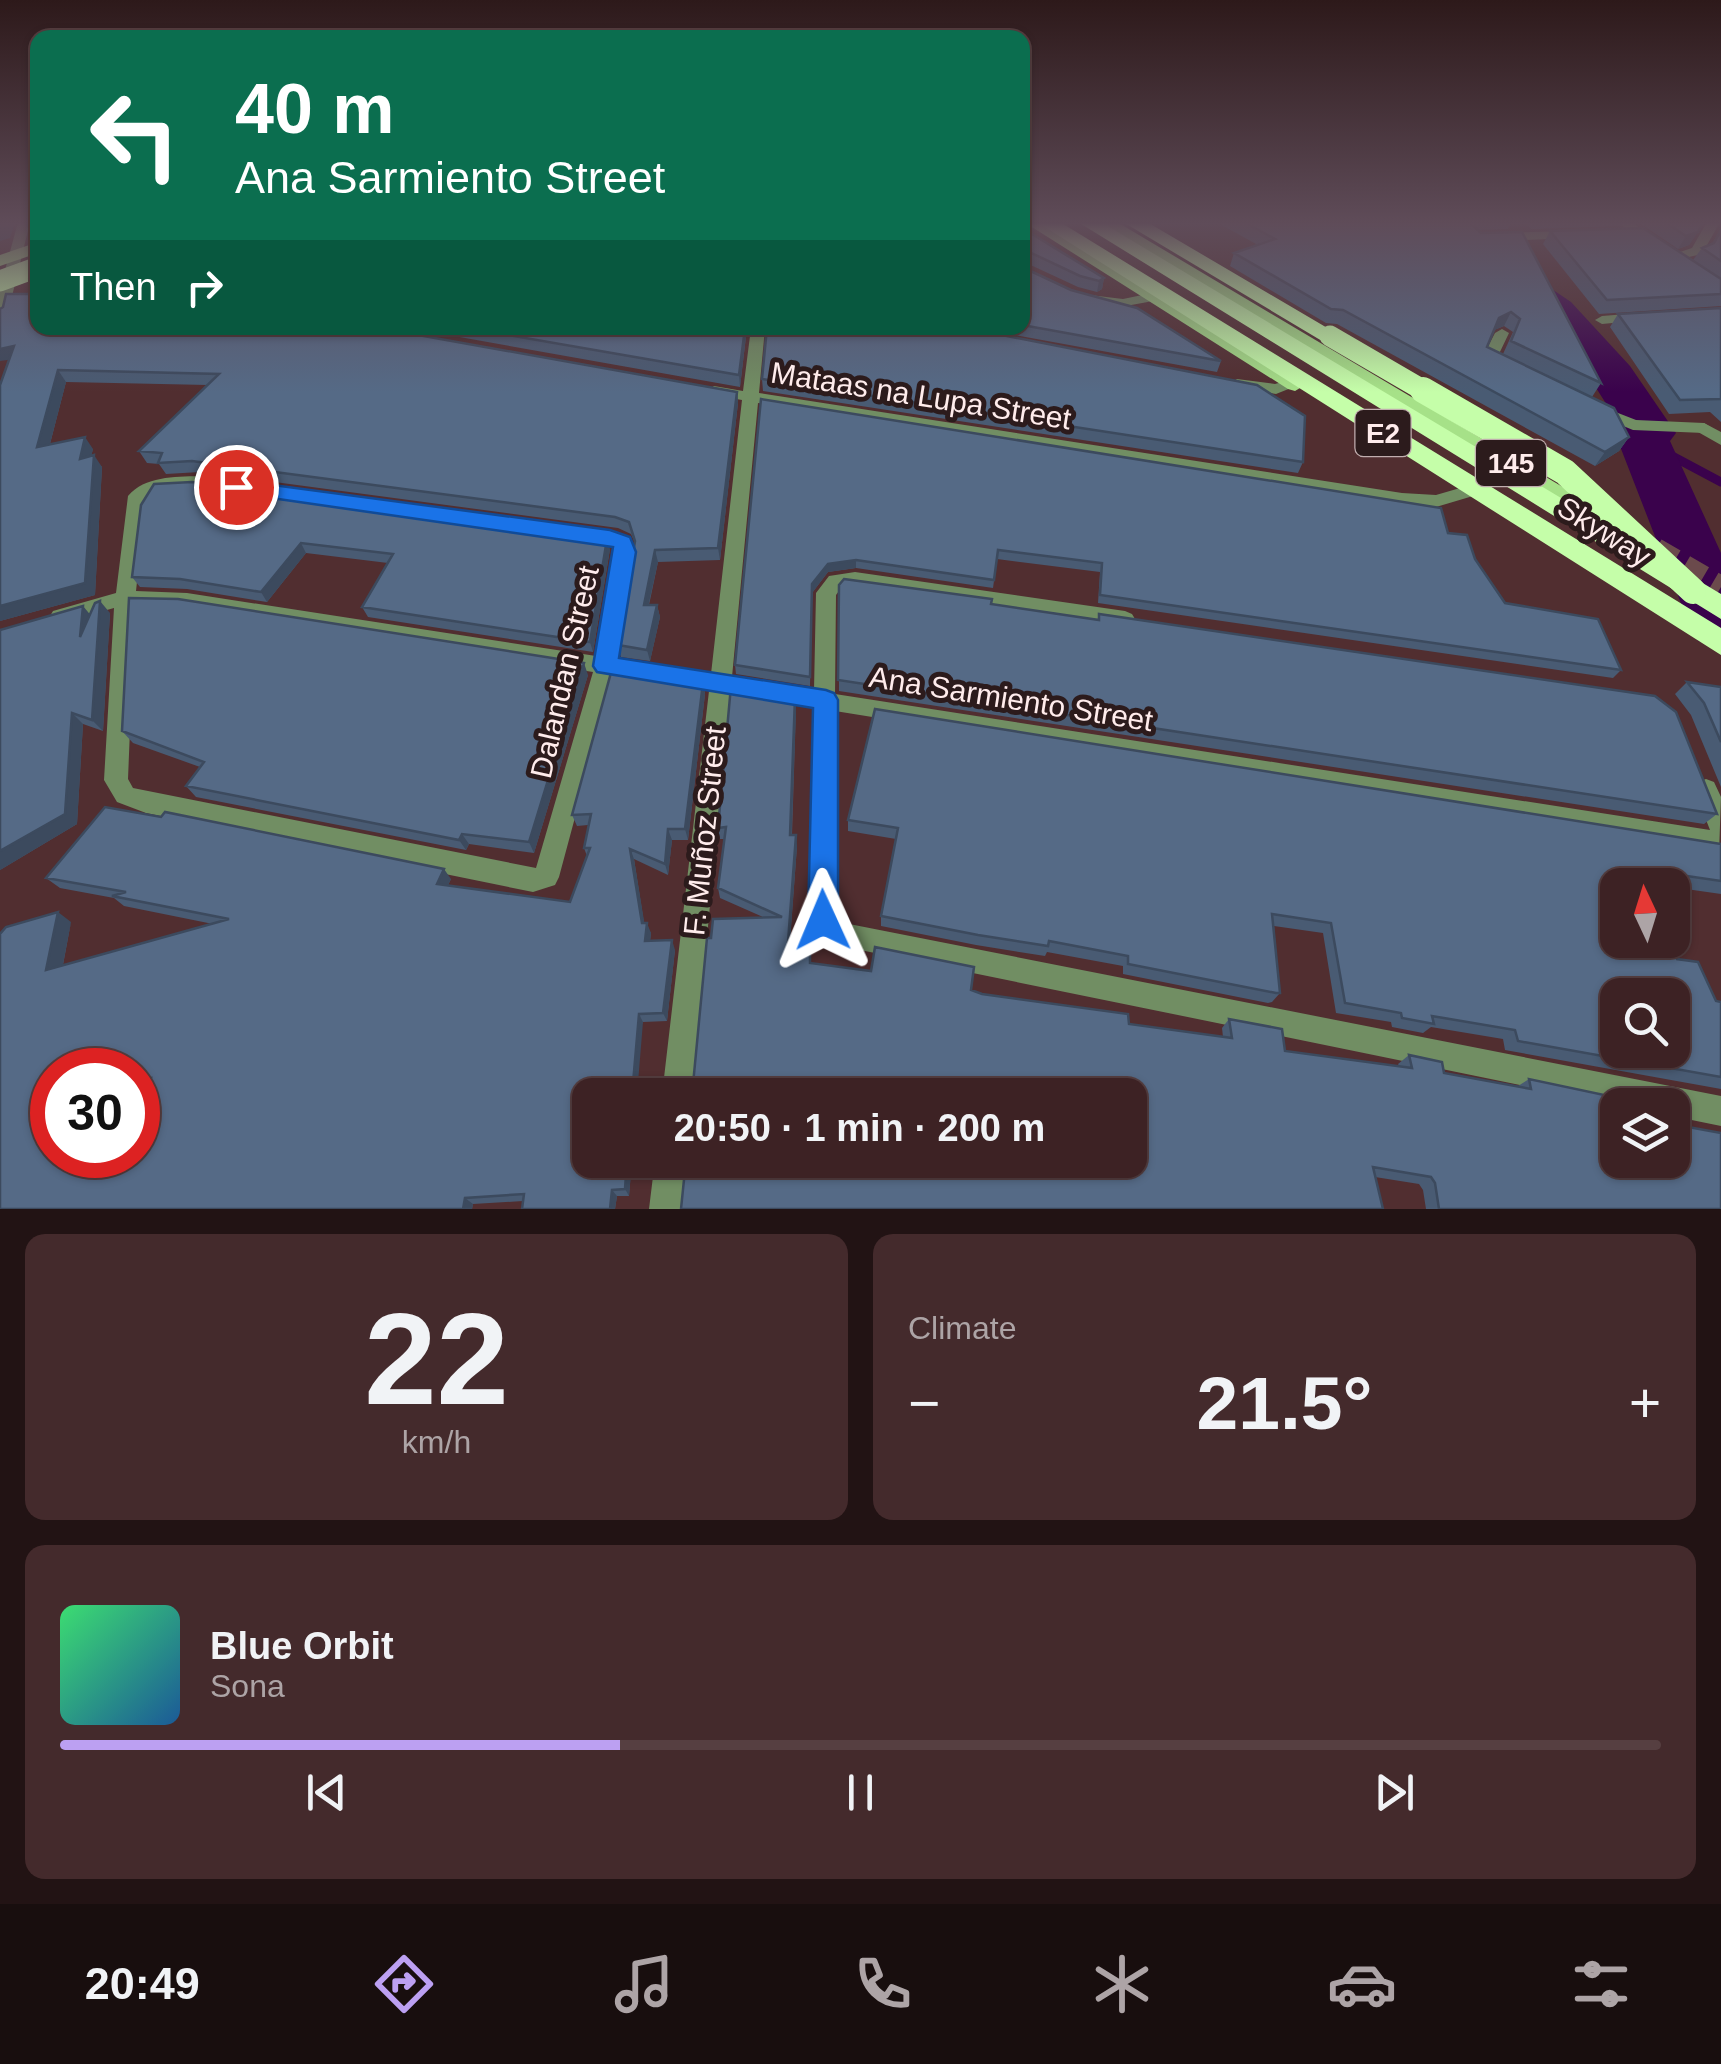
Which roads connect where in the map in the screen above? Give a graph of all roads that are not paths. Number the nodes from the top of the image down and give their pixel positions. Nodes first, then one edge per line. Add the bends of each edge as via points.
1 (1122, 278) edge
2 (1136, 278) edge
3 (1180, 278) edge
4 (1200, 278) edge
5 (1228, 278) edge
6 (6, 280) edge
7 (1074, 296) edge
8 (1152, 297) junction
9 (1662, 316) edge
10 (0, 317) edge
11 (1602, 320) dead end
12 (1502, 333) edge
13 (757, 335) edge
14 (1522, 374) edge
15 (1226, 382) edge
16 (1293, 384) junction
17 (693, 387) edge
18 (750, 398) junction
19 (1587, 405) edge
20 (1713, 428) edge
21 (1721, 440) edge
22 (1467, 492) junction
23 (1652, 546) tunnel mouth
24 (1693, 591) junction
25 (124, 598) junction
26 (1721, 608) edge
27 (1144, 622) edge
28 (36, 623) edge
29 (1694, 634) dead end
30 (1721, 643) edge
31 (605, 666) junction
32 (720, 683) junction
33 (826, 700) junction
34 (1699, 771) edge
35 (1720, 837) edge
36 (679, 1078) edge
37 (1721, 1112) edge
38 (668, 1178) edge
39 (665, 1209) edge

1 - 8 main road, 145
2 - 30 highway, Skyway / E2
3 - 24 highway, Skyway / E2, bridge
4 - 23 main road, 145
5 - 24 highway, bridge via 1565,472
6 - 10 street
7 - 8 street via 1123,303
8 - 16 main road, 145
9 - 11 street
12 - 14 street via 1490,358
13 - 18 street, F. Muñoz Street
15 - 16 street via 1261,389
16 - 22 main road, 145
17 - 18 street, Mataas na Lupa Street
18 - 22 street, Mataas na Lupa Street via 1402,499 1436,501
18 - 32 street, F. Muñoz Street
19 - 20 street via 1632,424
20 - 21 street
22 - 29 main road, 145
24 - 26 highway, Skyway / E2
25 - 28 street, Ana Sarmiento Street
25 - 31 street, Ana Sarmiento Street via 187,600
25 - 31 street, Dalandan Street via 137,496 158,485 199,482 590,534 623,542 625,552
25 - 31 street, Dalandan Street via 116,780 125,795 533,880 550,873
27 - 33 street via 836,581 826,593
31 - 32 street, Ana Sarmiento Street
32 - 33 street, Ana Sarmiento Street
32 - 36 street, F. Muñoz Street
33 - 35 street, Ana Sarmiento Street
33 - 37 street via 821,909 830,933
34 - 35 street
38 - 39 street

